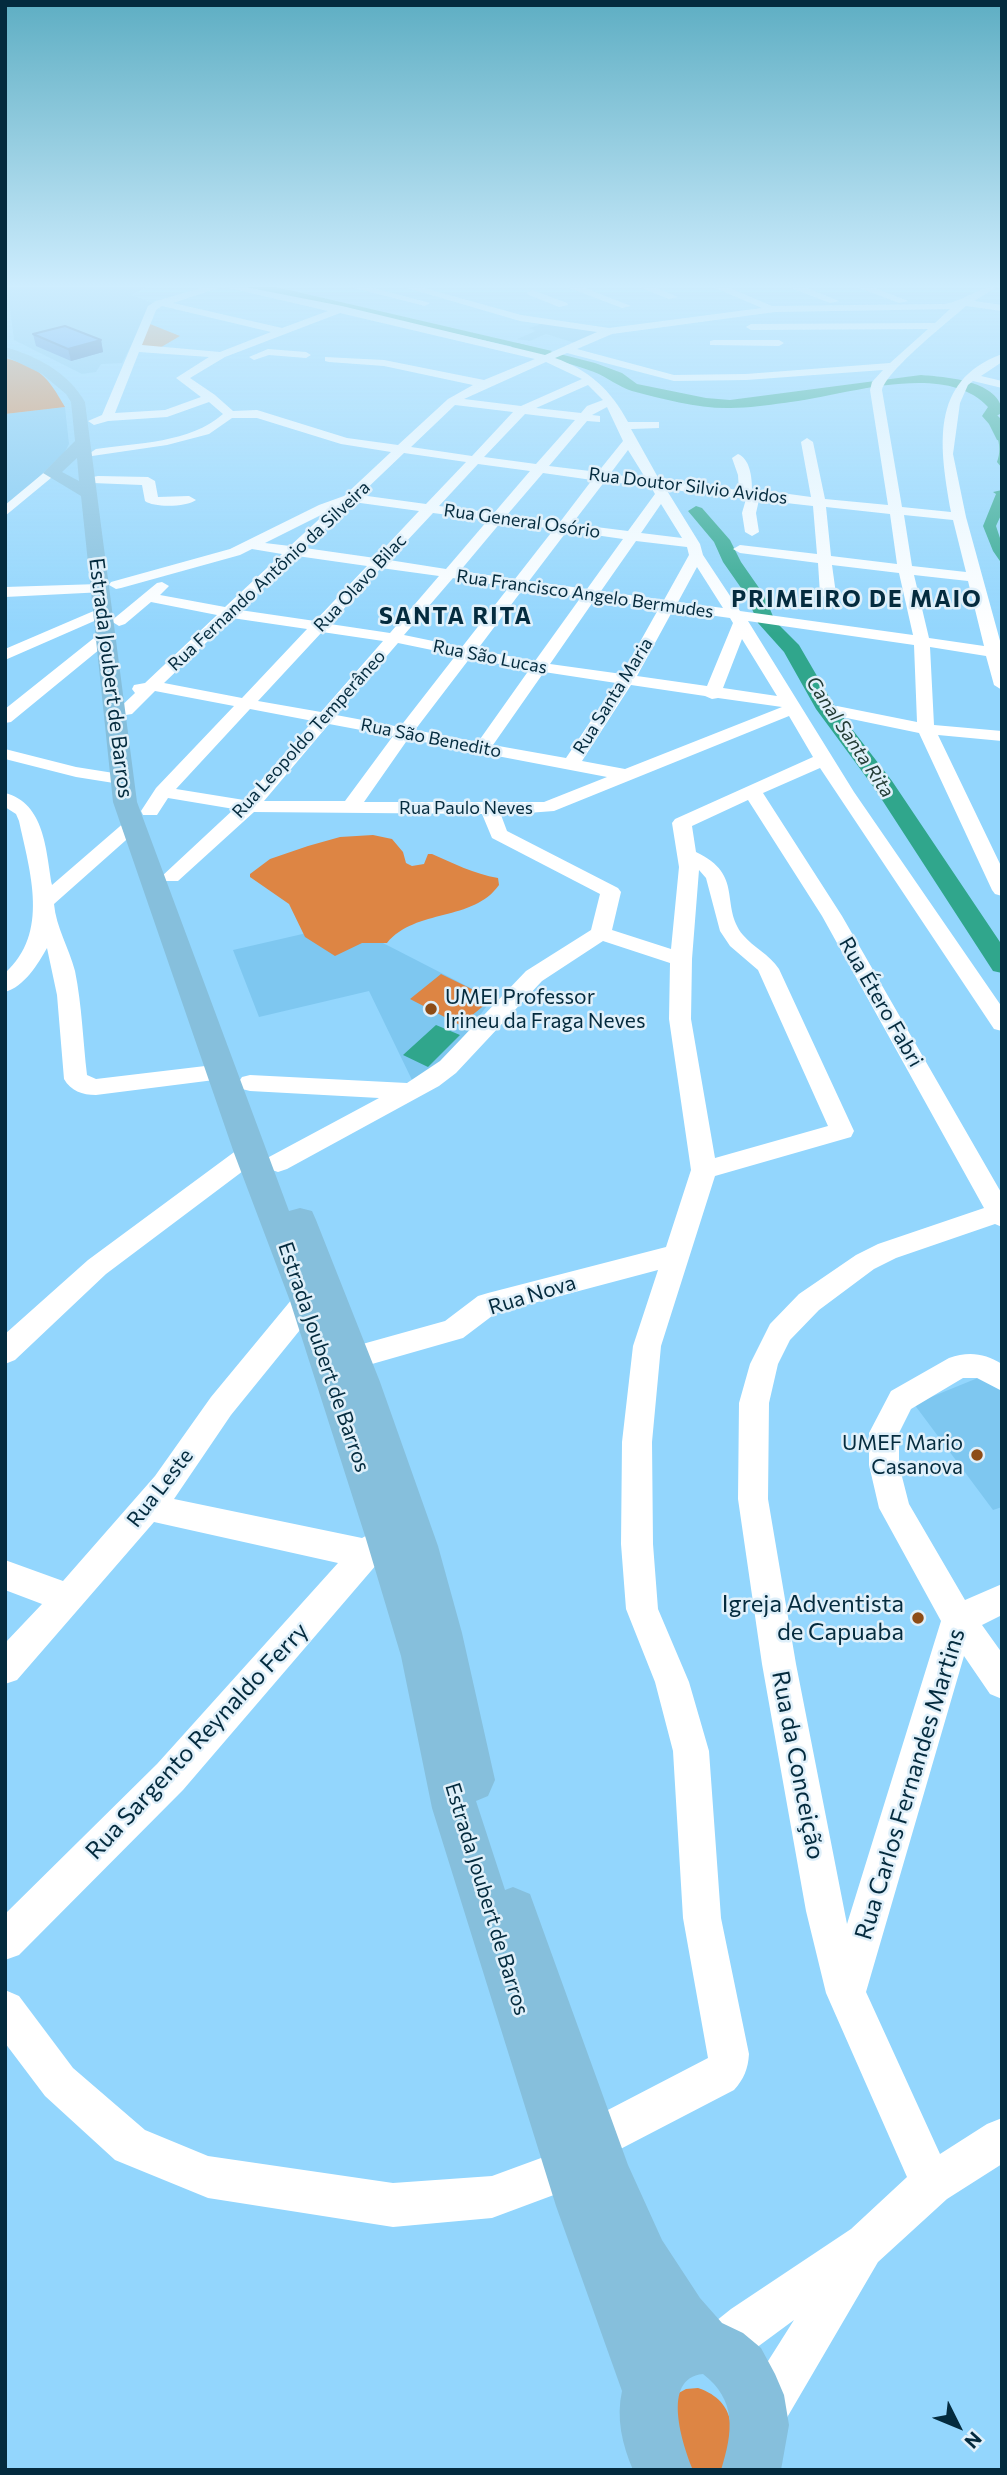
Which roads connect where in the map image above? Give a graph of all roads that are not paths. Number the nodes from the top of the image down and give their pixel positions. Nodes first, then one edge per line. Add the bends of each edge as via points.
1 (78, 402) edge
2 (89, 402) edge
3 (107, 402) edge
4 (196, 402) edge
5 (216, 402) edge
6 (450, 402) edge
7 (464, 402) edge
8 (539, 402) edge
9 (605, 402) edge
10 (610, 402) edge
11 (879, 402) edge
12 (954, 402) edge
13 (522, 410) junction
14 (229, 415) junction
15 (583, 417) junction
16 (99, 419) junction
17 (655, 425) dead end
18 (625, 430) junction
19 (82, 440) junction
20 (807, 442) dead end
21 (404, 449) junction
22 (738, 458) dead end
23 (475, 460) junction
24 (538, 469) junction
25 (93, 473) junction
26 (57, 474) junction
27 (601, 477) junction
28 (659, 490) junction
29 (750, 493) junction
30 (351, 498) junction
31 (189, 500) dead end
32 (819, 502) junction
33 (429, 509) junction
34 (5, 512) edge
35 (896, 512) junction
36 (959, 517) junction
37 (497, 518) junction
38 (563, 526) junction
39 (752, 532) dead end
40 (631, 536) junction
41 (251, 545) junction
42 (740, 549) dead end
43 (694, 550) junction
44 (294, 551) junction
45 (827, 560) junction
46 (378, 564) junction
47 (188, 566) junction
48 (905, 572) junction
49 (447, 574) junction
50 (976, 578) junction
51 (518, 584) junction
52 (108, 587) junction
53 (5, 592) edge
54 (828, 594) dead end
55 (591, 596) junction
56 (148, 597) junction
57 (667, 606) junction
58 (230, 613) junction
59 (111, 617) junction
60 (743, 618) junction
61 (320, 626) junction
62 (105, 637) junction
63 (394, 638) junction
64 (922, 642) junction
65 (997, 652) edge
66 (465, 654) junction
67 (5, 655) edge
68 (540, 667) junction
69 (627, 679) junction
70 (1002, 685) edge
71 (153, 686) junction
72 (712, 694) junction
73 (120, 697) junction
74 (247, 702) junction
75 (792, 706) junction
76 (837, 711) dead end
77 (328, 717) junction
78 (5, 718) edge
79 (926, 729) junction
80 (404, 733) junction
81 (1002, 736) edge
82 (482, 748) junction
83 (5, 754) edge
84 (824, 758) junction
85 (571, 764) junction
86 (627, 775) junction
87 (120, 779) junction
88 (751, 791) junction
89 (5, 799) edge
90 (249, 806) junction
91 (351, 807) junction
92 (149, 809) junction
93 (489, 809) junction
94 (689, 856) junction
95 (995, 864) edge
96 (172, 877) junction
97 (1002, 890) edge
98 (44, 910) junction
99 (601, 933) junction
100 (681, 959) junction
101 (5, 985) edge
102 (1002, 1024) edge
103 (236, 1077) junction
104 (410, 1091) junction
105 (264, 1158) junction
106 (704, 1170) junction
107 (1000, 1215) edge
108 (678, 1254) junction
109 (307, 1301) junction
110 (5, 1352) edge
111 (351, 1358) junction
112 (1002, 1379) edge
113 (148, 1507) junction
114 (376, 1547) junction
115 (5, 1575) edge
116 (69, 1599) junction
117 (1002, 1599) edge
118 (958, 1619) junction
119 (5, 1668) edge
120 (1002, 1682) edge
121 (5, 1941) edge
122 (846, 1993) junction
123 (5, 2010) edge
124 (1002, 2139) edge
125 (582, 2154) junction
126 (932, 2184) junction
127 (866, 2244) junction
128 (710, 2347) junction
129 (650, 2389) junction
130 (758, 2452) edge
131 (651, 2464) edge

1 - 19 main road, Estrada Joubert de Barros
2 - 16 main road, Estrada Joubert de Barros
3 - 16 street
4 - 16 street via 164,414
5 - 14 street
6 - 21 street, Rua Fernando Antônio da Silveira
7 - 13 street
8 - 13 street, Rua Olavo Bilac
9 - 15 street, Rua Leopoldo Temperâneo
10 - 18 street
11 - 35 street
12 - 36 street via 947,454
13 - 15 street
13 - 23 street, Rua Olavo Bilac
14 - 21 street, Rua Doutor Silvio Avidos via 261,415 345,441
14 - 25 street via 220,425
15 - 18 street
15 - 24 street, Rua Leopoldo Temperâneo
16 - 25 main road, Estrada Joubert de Barros
17 - 18 street
18 - 27 street
18 - 28 street
19 - 25 main road, Estrada Joubert de Barros
19 - 26 main road
20 - 32 street
21 - 23 street, Rua Doutor Silvio Avidos
21 - 30 street, Rua Fernando Antônio da Silveira
22 - 29 street
23 - 24 street, Rua Doutor Silvio Avidos
23 - 33 street, Rua Olavo Bilac
24 - 27 street, Rua Doutor Silvio Avidos
24 - 37 street, Rua Leopoldo Temperâneo
25 - 26 main road
25 - 31 street via 148,481 152,501
25 - 52 main road, Estrada Joubert de Barros
26 - 34 street via 33,487
27 - 28 street, Rua Doutor Silvio Avidos
27 - 38 street
28 - 29 street, Rua Doutor Silvio Avidos
28 - 40 street
28 - 43 street
29 - 32 street, Rua Doutor Silvio Avidos
29 - 39 street
30 - 33 street, Rua General Osório
30 - 41 street
30 - 44 street, Rua Fernando Antônio da Silveira
32 - 35 street, Rua Doutor Silvio Avidos
32 - 45 street
33 - 37 street, Rua General Osório
33 - 46 street, Rua Olavo Bilac
35 - 36 street, Rua Doutor Silvio Avidos
35 - 48 street
36 - 50 street
37 - 38 street, Rua General Osório
37 - 49 street, Rua Leopoldo Temperâneo
38 - 40 street, Rua General Osório
38 - 51 street
40 - 43 street, Rua General Osório
40 - 55 street
41 - 44 street, Rua Francisco Angelo Bermudes
41 - 47 street
42 - 45 street
43 - 57 street, Rua Santa Maria
43 - 60 street
44 - 46 street, Rua Francisco Angelo Bermudes
44 - 58 street, Rua Fernando Antônio da Silveira
45 - 48 street
45 - 54 street
46 - 49 street, Rua Francisco Angelo Bermudes
46 - 61 street, Rua Olavo Bilac
47 - 52 street
47 - 56 street
48 - 50 street
48 - 64 street
49 - 51 street, Rua Francisco Angelo Bermudes
49 - 63 street, Rua Leopoldo Temperâneo
50 - 65 street
51 - 55 street, Rua Francisco Angelo Bermudes
51 - 66 street
52 - 53 street
52 - 59 main road, Estrada Joubert de Barros
55 - 57 street, Rua Francisco Angelo Bermudes
55 - 68 street
56 - 58 street, Rua São Lucas
56 - 59 street
57 - 60 street, Rua Francisco Angelo Bermudes
57 - 69 street, Rua Santa Maria
58 - 61 street, Rua São Lucas
58 - 71 street, Rua Fernando Antônio da Silveira
59 - 62 main road, Estrada Joubert de Barros
59 - 67 street
59 - 73 main road, Estrada Joubert de Barros
60 - 64 street, Rua Francisco Angelo Bermudes
60 - 72 street
60 - 75 street
61 - 63 street, Rua São Lucas
61 - 74 street, Rua Olavo Bilac
62 - 73 main road, Estrada Joubert de Barros
62 - 78 street
63 - 66 street, Rua São Lucas
63 - 77 street, Rua Leopoldo Temperâneo
64 - 65 street, Rua Francisco Angelo Bermudes
64 - 79 street
65 - 70 street
66 - 68 street, Rua São Lucas
66 - 80 street
68 - 69 street, Rua São Lucas
68 - 82 street
69 - 72 street, Rua São Lucas
69 - 85 street, Rua Santa Maria
71 - 73 street, Rua Fernando Antônio da Silveira
71 - 74 street, Rua São Benedito
72 - 75 street, Rua São Lucas
73 - 87 main road, Estrada Joubert de Barros
73 - 92 main road, Estrada Joubert de Barros via 137,781
74 - 77 street, Rua São Benedito
74 - 92 street, Rua Olavo Bilac
75 - 84 street
75 - 86 street, Rua Paulo Neves
76 - 79 street
77 - 80 street, Rua São Benedito
77 - 90 street, Rua Leopoldo Temperâneo
79 - 81 street
79 - 95 street
80 - 82 street, Rua São Benedito
80 - 91 street
82 - 85 street, Rua São Benedito
83 - 87 street
84 - 88 street
84 - 102 street
85 - 86 street, Rua São Benedito
86 - 93 street, Rua Paulo Neves via 547,807
87 - 92 main road, Estrada Joubert de Barros
88 - 94 street via 682,823
88 - 107 street, Rua Étero Fabri via 832,916
89 - 98 street via 24,811 29,821
90 - 91 street, Rua Paulo Neves
90 - 92 street, Rua Paulo Neves
90 - 96 street, Rua Leopoldo Temperâneo
91 - 93 street, Rua Paulo Neves
92 - 96 main road, Estrada Joubert de Barros
92 - 98 street, Rua Olavo Bilac
92 - 103 main road, Estrada Joubert de Barros
93 - 99 street via 499,834 611,892
94 - 100 street
94 - 106 street via 714,873 730,933 767,966 842,1131
95 - 97 street
96 - 103 main road, Estrada Joubert de Barros
98 - 101 street via 40,945 25,970
98 - 103 street via 64,975 76,1079 81,1084 96,1087
99 - 100 street
99 - 104 street via 534,976 448,1067
100 - 106 street via 680,1019
103 - 104 street
103 - 105 main road, Estrada Joubert de Barros
104 - 105 street
105 - 109 main road, Estrada Joubert de Barros
105 - 110 street via 97,1267
105 - 111 main road, Estrada Joubert de Barros via 327,1287
106 - 108 street
107 - 122 street, Rua da Conceição via 887,1251 809,1302 780,1332 764,1364 754,1403 753,1499 825,1912
108 - 111 street, Rua Nova via 488,1304 453,1330
108 - 125 street via 647,1346 637,1443 639,1594 672,1682 691,1751 702,1918 729,2066 720,2076
109 - 113 street, Rua Leste
109 - 114 main road, Estrada Joubert de Barros
111 - 125 main road, Estrada Joubert de Barros via 418,1547 475,1794
112 - 118 street via 982,1366 959,1366 901,1400 884,1433 884,1465 894,1508
113 - 114 street
113 - 116 street, Rua Leste
114 - 121 street, Rua Sargento Reynaldo Ferry via 170,1777
114 - 125 main road, Estrada Joubert de Barros via 422,1656 455,1808
115 - 116 street
116 - 119 street, Rua Leste
117 - 118 street, Rua Carlos Fernandes Martins
118 - 120 street
118 - 122 street, Rua Carlos Fernandes Martins
122 - 126 street, Rua da Conceição
123 - 125 street via 59,2082 130,2145 208,2177 393,2205 492,2197
124 - 126 street
125 - 128 main road, Estrada Joubert de Barros via 612,2197 655,2286 677,2319
125 - 129 main road, Estrada Joubert de Barros
126 - 127 street
127 - 128 street
127 - 130 street
128 - 129 main road via 681,2349 662,2364
128 - 130 main road, Estrada Joubert de Barros via 737,2364 753,2389
129 - 131 main road

